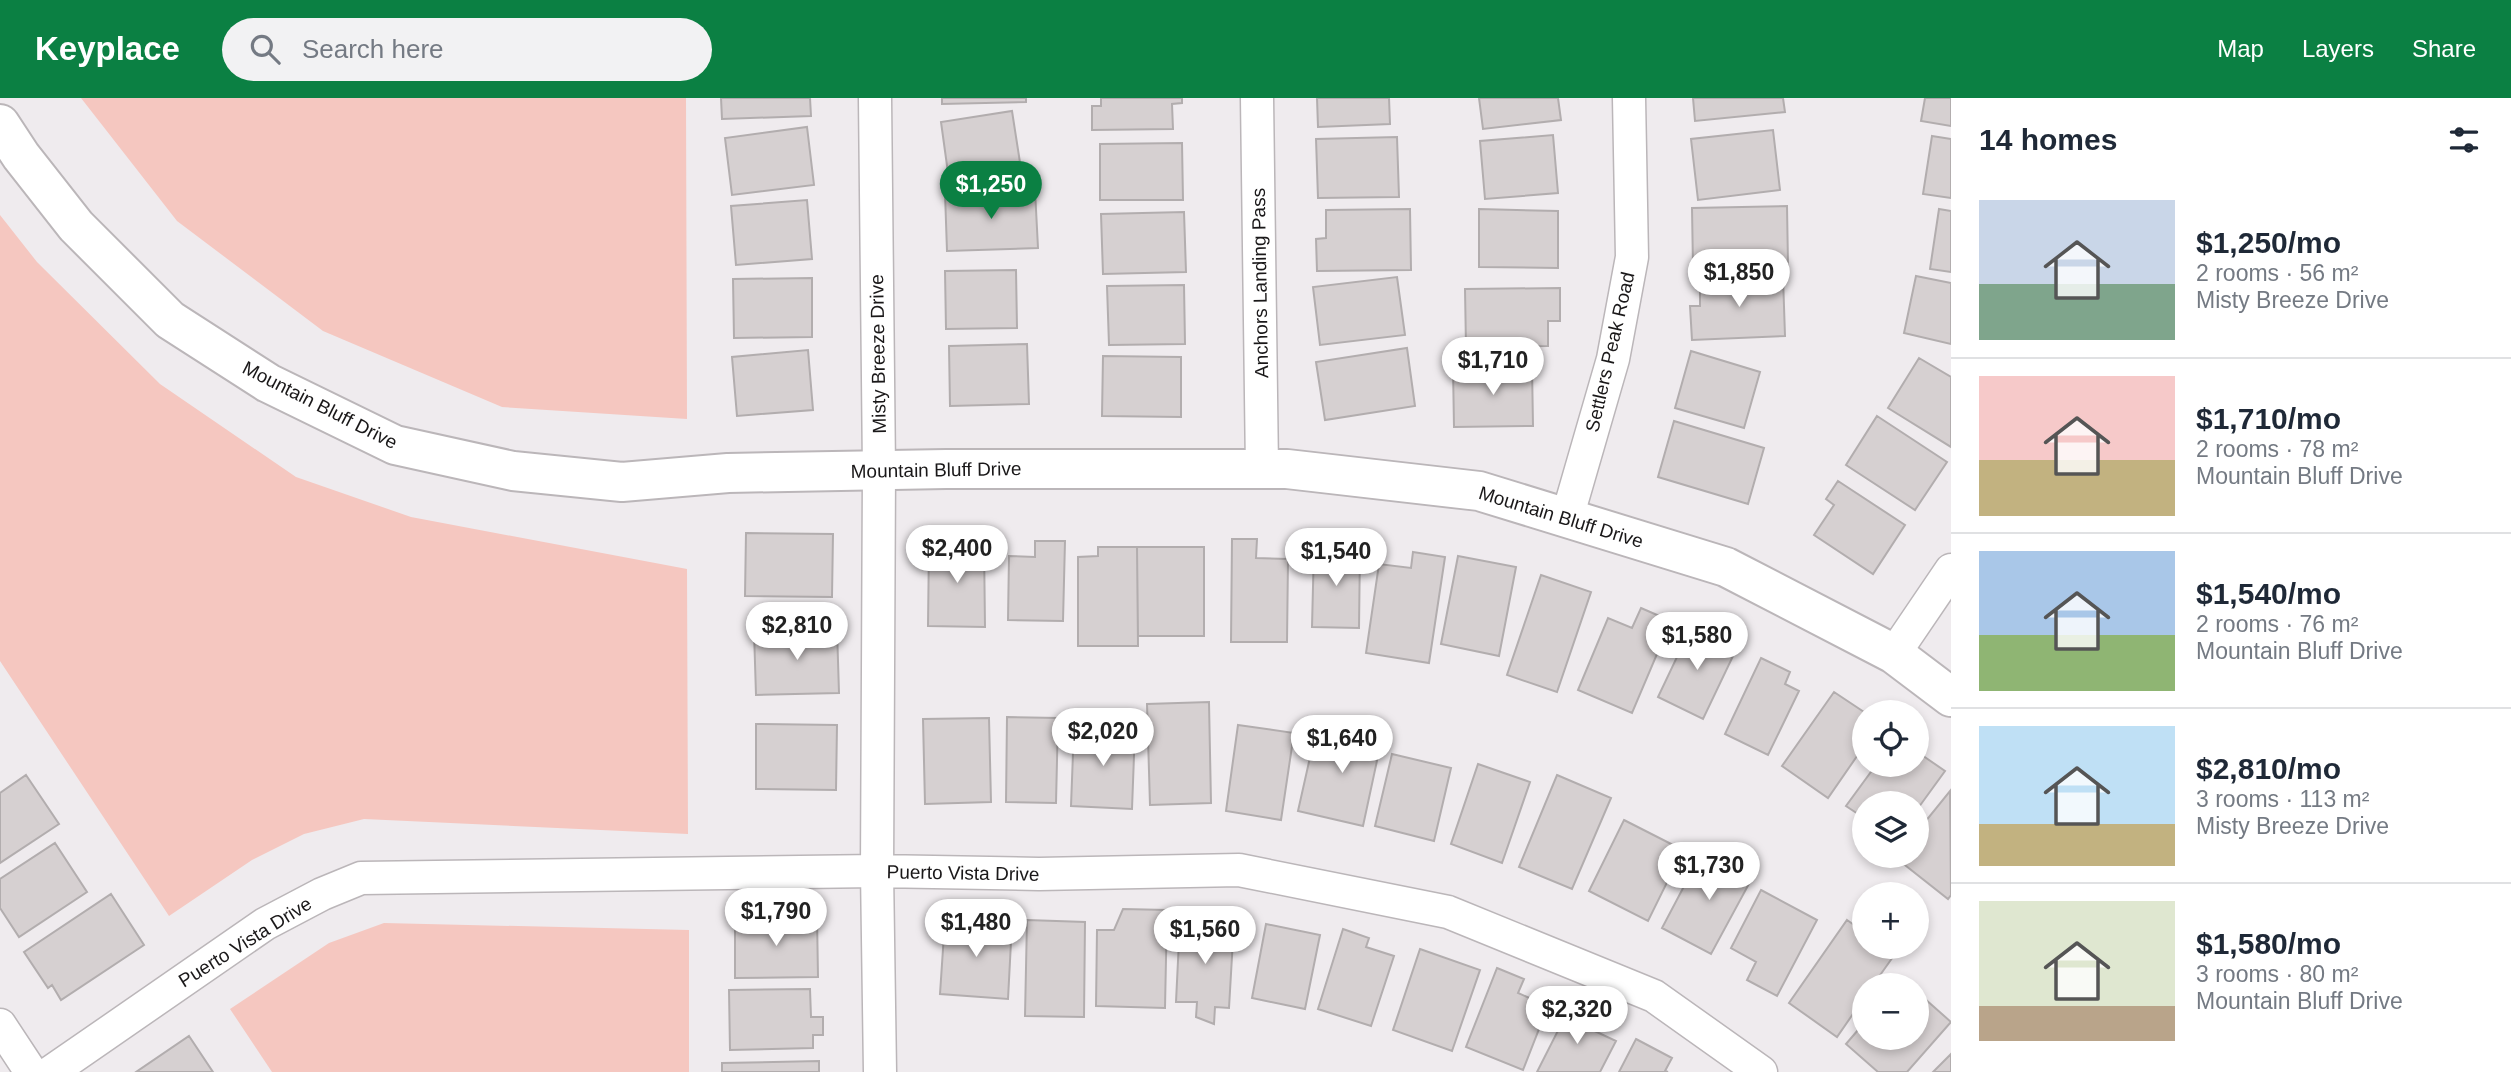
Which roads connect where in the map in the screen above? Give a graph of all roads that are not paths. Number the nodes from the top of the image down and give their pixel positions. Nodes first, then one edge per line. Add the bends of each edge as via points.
1 (875, 98) edge
2 (1257, 98) edge
3 (1629, 98) edge
4 (0, 124) edge
5 (1262, 469) junction
6 (879, 470) junction
7 (1567, 518) junction
8 (1951, 570) edge
9 (1894, 654) junction
10 (1951, 697) edge
11 (877, 871) junction
12 (0, 1025) edge
13 (31, 1072) edge
14 (51, 1072) edge
15 (880, 1072) edge
16 (1761, 1072) edge

1 - 6 street, Misty Breeze Drive
2 - 5 street, Anchors Landing Pass
3 - 7 street, Settlers Peak Road via 1632,257 1613,359
4 - 6 street, Mountain Bluff Drive via 76,226 170,320 268,383 395,445 513,471 622,482 728,473
5 - 6 street, Mountain Bluff Drive
5 - 7 street, Mountain Bluff Drive via 1479,491
6 - 11 street, Misty Breeze Drive
7 - 9 street, Mountain Bluff Drive via 1726,567
8 - 9 street
9 - 10 street, Mountain Bluff Drive
11 - 14 street, Puerto Vista Drive via 361,878 265,924
11 - 15 street, Misty Breeze Drive
11 - 16 street, Puerto Vista Drive via 1239,870 1448,912 1654,996
12 - 13 street

